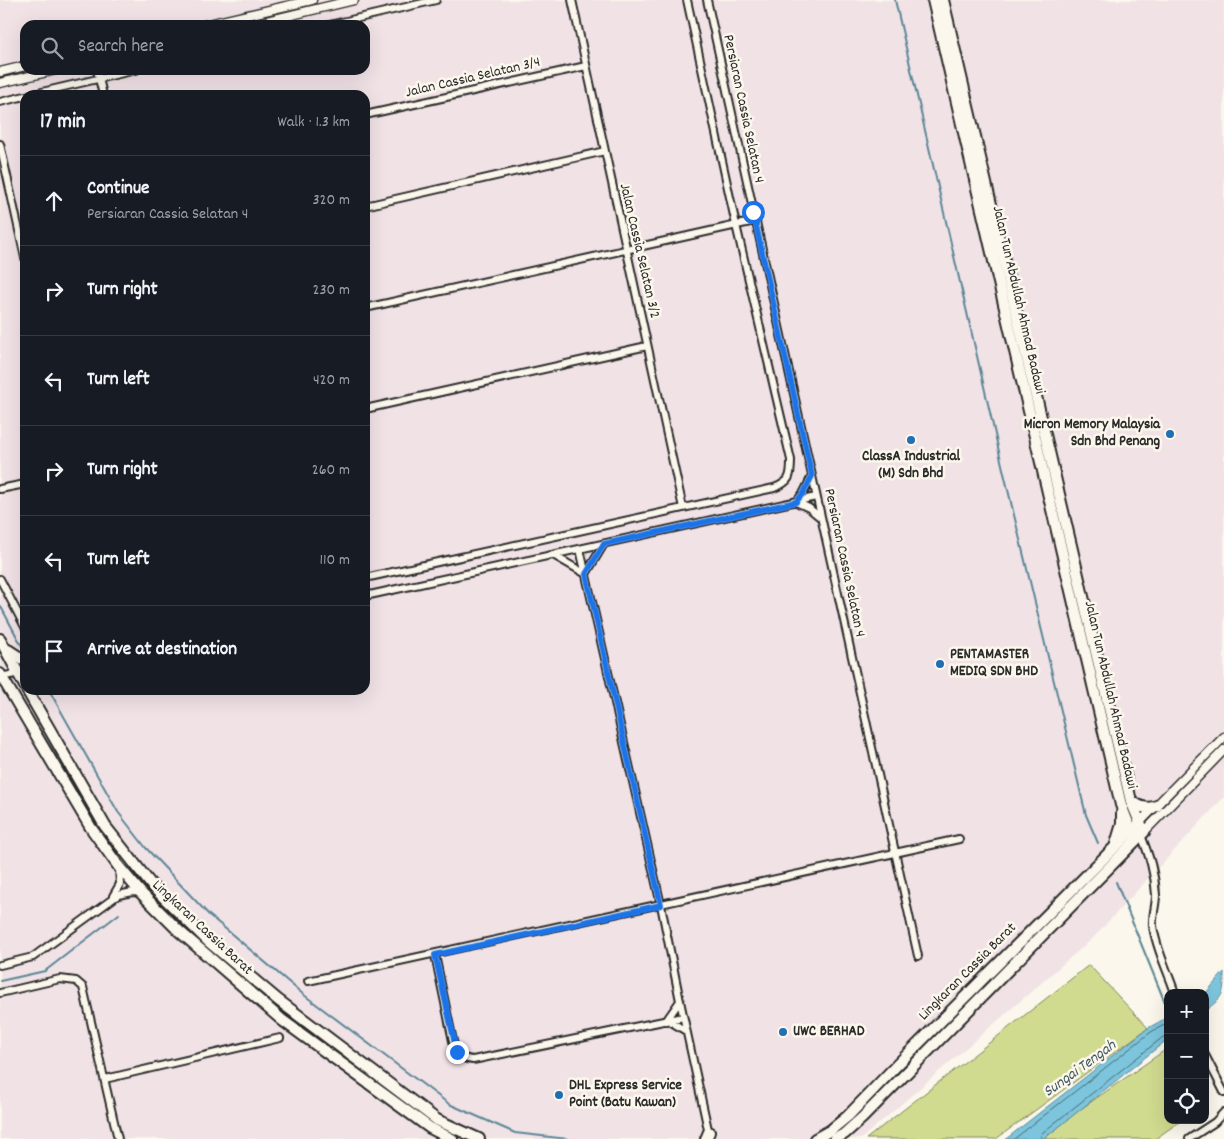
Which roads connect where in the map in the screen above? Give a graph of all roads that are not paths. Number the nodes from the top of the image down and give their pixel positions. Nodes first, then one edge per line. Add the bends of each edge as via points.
1 (312, 0) edge
2 (354, 0) edge
3 (436, 0) edge
4 (572, 0) edge
5 (687, 0) edge
6 (707, 0) edge
7 (933, 0) edge
8 (944, 0) edge
9 (226, 20) edge
10 (271, 20) edge
11 (350, 20) edge
12 (586, 66) junction
13 (20, 67) edge
14 (0, 72) edge
15 (34, 75) edge
16 (98, 75) edge
17 (115, 75) edge
18 (99, 79) junction
19 (0, 83) edge
20 (51, 90) edge
21 (101, 90) edge
22 (20, 97) edge
23 (0, 102) edge
24 (370, 114) edge
25 (0, 144) edge
26 (605, 151) junction
27 (370, 205) edge
28 (755, 221) junction
29 (736, 225) junction
30 (20, 235) edge
31 (626, 250) junction
32 (370, 307) edge
33 (647, 346) junction
34 (370, 408) edge
35 (812, 476) junction
36 (20, 485) edge
37 (0, 490) edge
38 (816, 497) junction
39 (796, 502) junction
40 (683, 508) junction
41 (821, 518) junction
42 (604, 544) junction
43 (580, 549) junction
44 (553, 555) junction
45 (586, 574) junction
46 (370, 577) edge
47 (0, 579) edge
48 (1071, 591) junction
49 (1082, 591) junction
50 (370, 595) edge
51 (20, 617) edge
52 (2, 643) edge
53 (20, 657) edge
54 (20, 669) edge
55 (20, 672) edge
56 (1, 676) edge
57 (0, 690) edge
58 (29, 695) edge
59 (33, 695) edge
60 (15, 700) junction
61 (32, 701) junction
62 (1224, 737) edge
63 (1224, 750) edge
64 (1131, 800) junction
65 (1156, 806) junction
66 (1122, 808) junction
67 (1138, 832) junction
68 (959, 839) dead end
69 (1114, 847) junction
70 (895, 853) junction
71 (119, 867) junction
72 (141, 894) junction
73 (110, 899) junction
74 (661, 905) junction
75 (435, 955) junction
76 (918, 956) dead end
77 (0, 965) edge
78 (308, 981) dead end
79 (1175, 989) edge
80 (0, 993) edge
81 (680, 1001) junction
82 (683, 1017) junction
83 (667, 1020) junction
84 (686, 1032) junction
85 (280, 1038) dead end
86 (1209, 1063) edge
87 (105, 1079) junction
88 (1224, 1092) edge
89 (1224, 1112) edge
90 (709, 1138) edge
91 (118, 1139) edge
92 (452, 1139) edge
93 (479, 1139) edge
94 (814, 1139) edge
95 (835, 1139) edge
96 (1189, 1139) edge

1 - 9 street
2 - 10 street
3 - 11 street
4 - 12 street, Jalan Cassia Selatan 3/2
5 - 29 street
6 - 28 street, Persiaran Cassia Selatan 4
7 - 48 main road, Jalan Tun Abdullah Ahmad Badawi
8 - 49 main road, Jalan Tun Abdullah Ahmad Badawi
12 - 24 street, Jalan Cassia Selatan 3/4
12 - 26 street, Jalan Cassia Selatan 3/2
13 - 14 street
15 - 19 street
16 - 18 street
17 - 18 street
18 - 20 street
18 - 21 street
22 - 23 street
25 - 30 street
26 - 27 street
26 - 31 street, Jalan Cassia Selatan 3/2
28 - 29 street
28 - 35 street, Persiaran Cassia Selatan 4
29 - 31 street
29 - 40 street via 791,460 791,475 785,484 774,488
31 - 32 street
31 - 33 street, Jalan Cassia Selatan 3/2
33 - 34 street
33 - 40 street, Jalan Cassia Selatan 3/2
35 - 38 street, Persiaran Cassia Selatan 4
35 - 39 street
36 - 37 street
38 - 39 street
38 - 41 street, Persiaran Cassia Selatan 4
39 - 41 street
39 - 42 street
40 - 46 street
41 - 70 street, Persiaran Cassia Selatan 4
42 - 43 street
42 - 45 street
43 - 44 street
43 - 45 street
44 - 45 street
44 - 50 street
45 - 74 street
47 - 51 street
48 - 49 main road via 1080,595
48 - 66 main road, Jalan Tun Abdullah Ahmad Badawi
49 - 64 main road, Jalan Tun Abdullah Ahmad Badawi
52 - 53 main road
52 - 54 main road
55 - 56 street
56 - 60 main road, Lingkaran Cassia Barat
57 - 60 main road
58 - 61 main road, Lingkaran Cassia Barat
59 - 61 main road
60 - 71 main road, Lingkaran Cassia Barat via 91,828
61 - 93 main road, Lingkaran Cassia Barat via 105,826 153,887 208,942 278,1000 430,1115
62 - 65 street
63 - 67 street
64 - 65 main road via 1144,808
64 - 67 main road, Jalan Tun Abdullah Ahmad Badawi
65 - 67 street
66 - 67 main road, Jalan Tun Abdullah Ahmad Badawi
66 - 69 main road via 1122,824
67 - 69 main road, Lingkaran Cassia Barat
67 - 79 street via 1152,863 1155,881 1155,936
67 - 95 main road, Lingkaran Cassia Barat via 862,1118
68 - 70 street
69 - 94 main road, Lingkaran Cassia Barat via 848,1116
70 - 74 street
70 - 76 street, Persiaran Cassia Selatan 4
71 - 72 main road, Lingkaran Cassia Barat
71 - 73 street via 120,884
72 - 73 street via 125,893
72 - 92 main road, Lingkaran Cassia Barat via 282,1020 430,1128
73 - 77 street via 40,953
74 - 75 street
74 - 81 street
75 - 78 street
75 - 83 street via 454,1046 466,1059
80 - 87 street via 60,980 76,981 83,987
81 - 82 street
81 - 83 street
82 - 83 street
82 - 84 street
83 - 84 street
84 - 90 street
85 - 87 street
86 - 88 street
87 - 91 street
89 - 96 street

